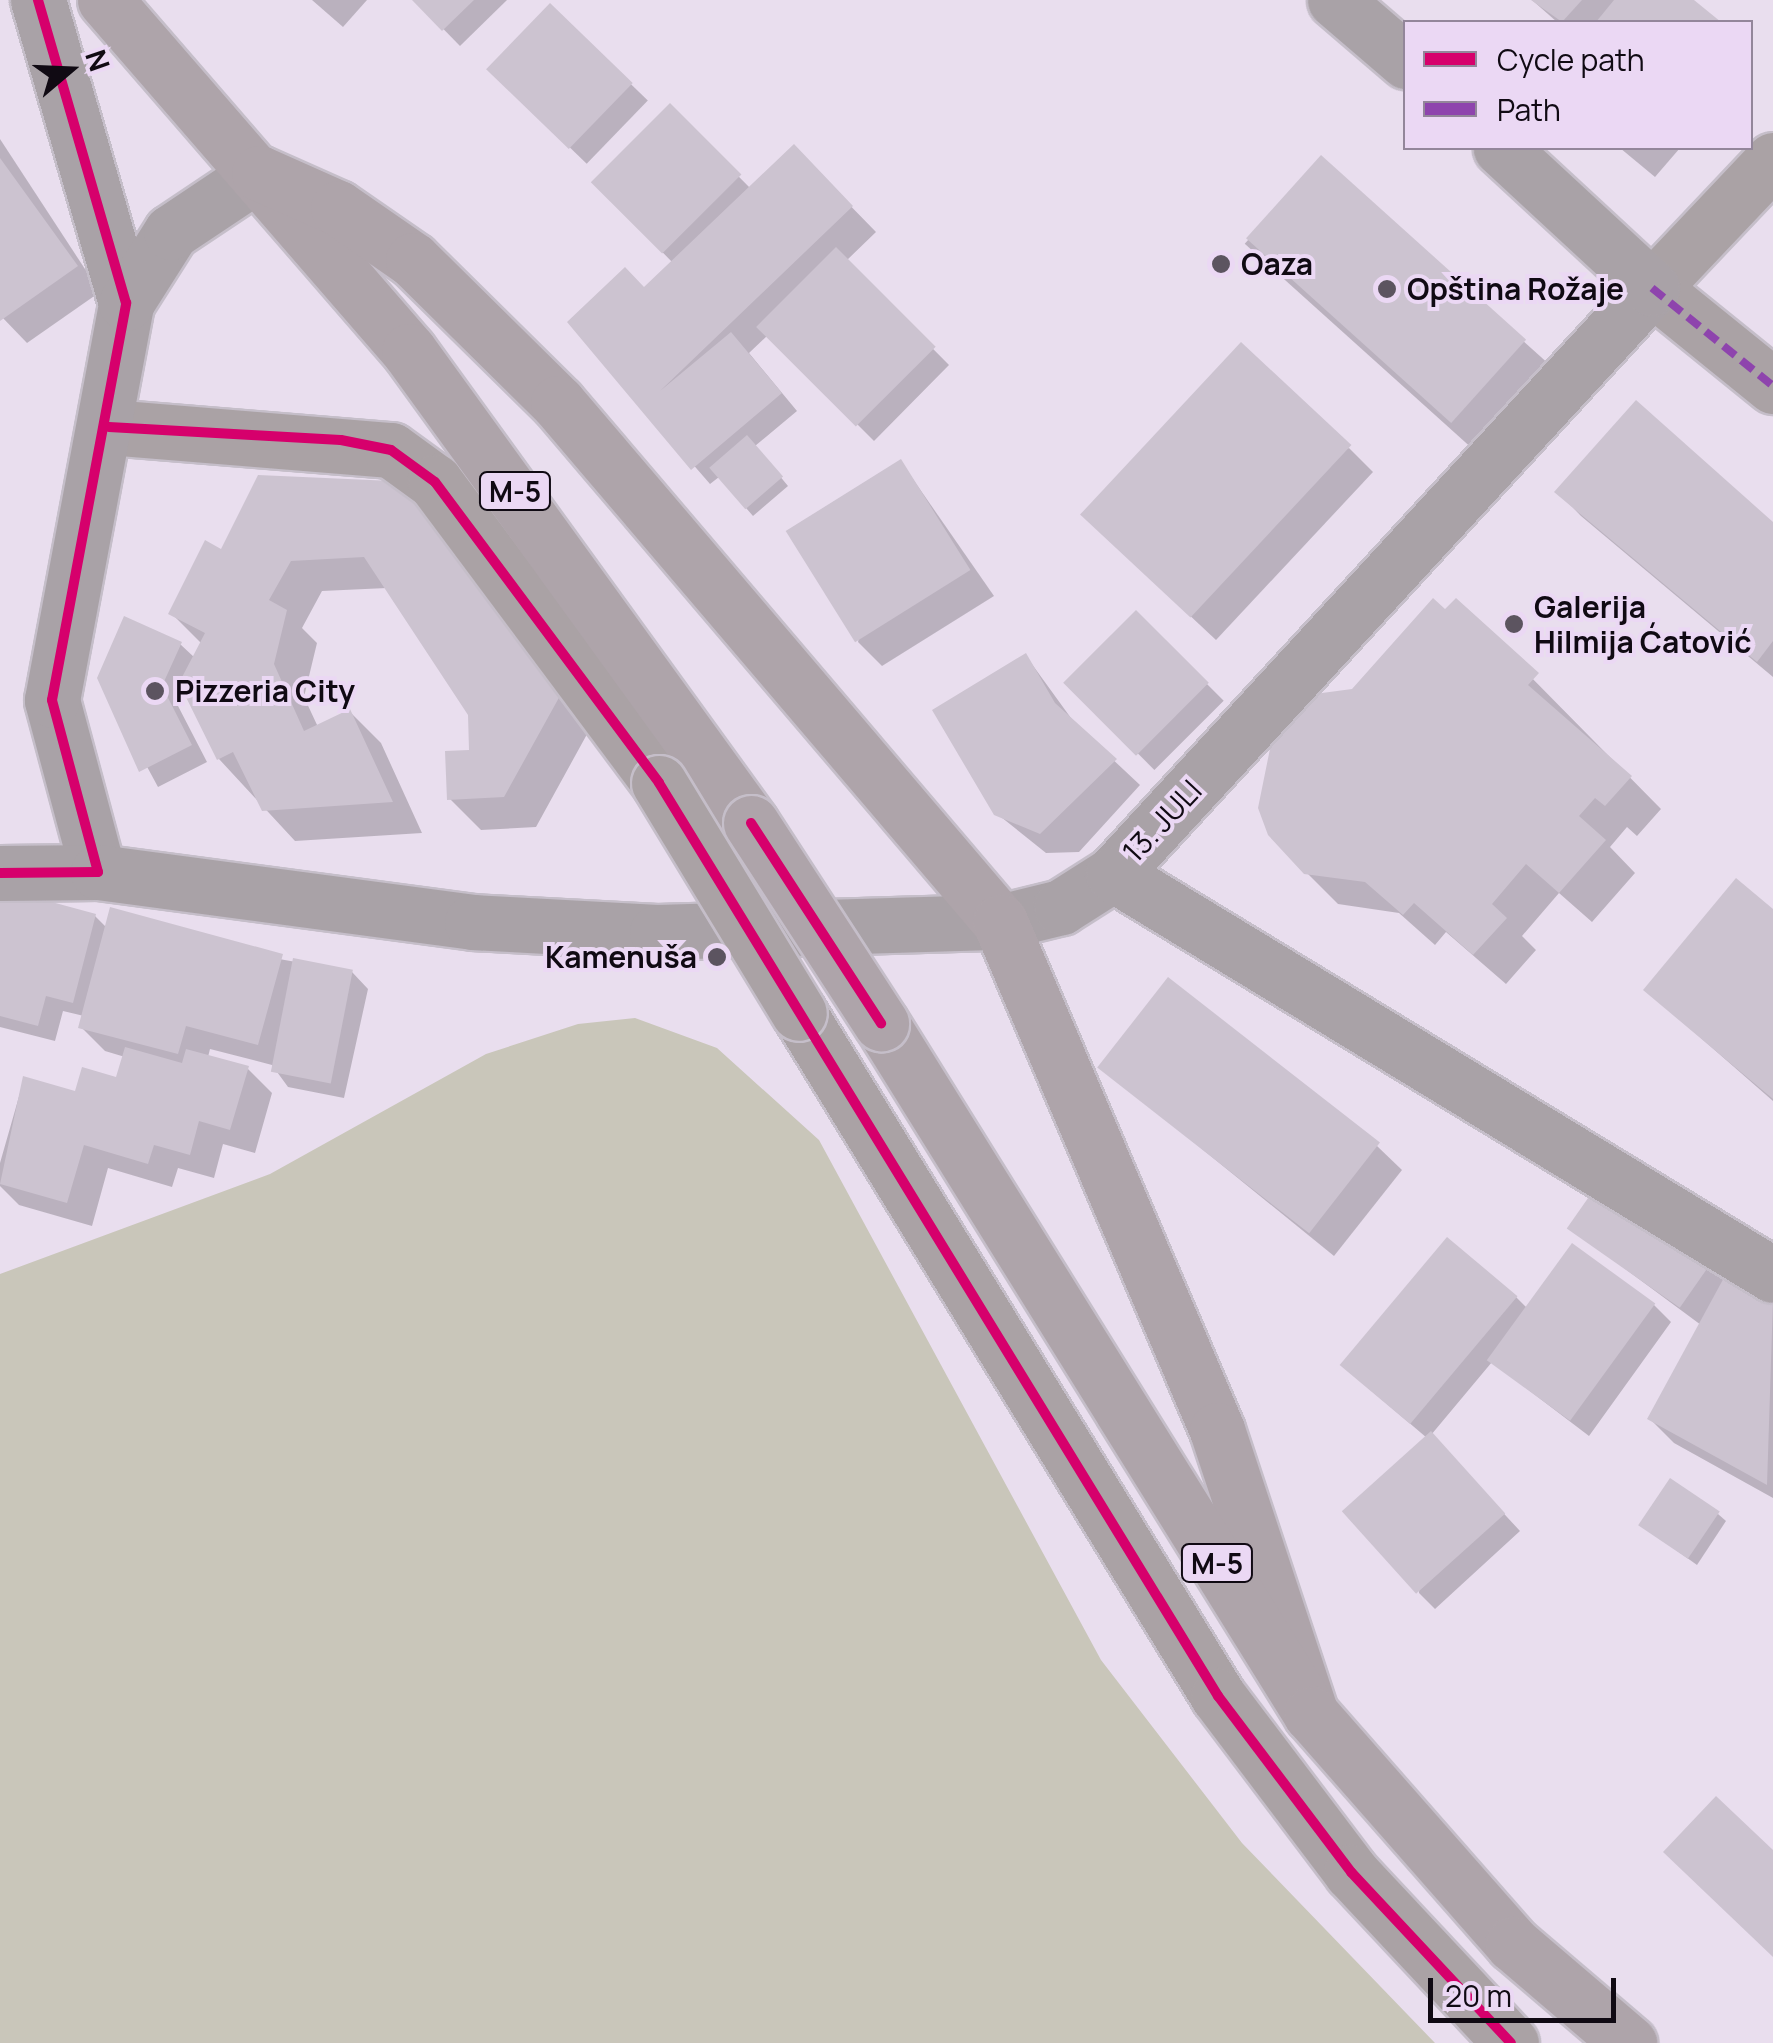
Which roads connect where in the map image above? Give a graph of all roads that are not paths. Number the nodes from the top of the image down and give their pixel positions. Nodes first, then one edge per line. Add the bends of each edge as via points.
1 (38, 0) edge
2 (105, 0) edge
3 (1335, 0) edge
4 (1403, 58) edge
5 (1502, 150) edge
6 (1773, 160) edge
7 (259, 173) junction
8 (1652, 288) junction
9 (126, 302) junction
10 (1773, 386) edge
11 (109, 427) junction
12 (98, 872) junction
13 (0, 873) edge
14 (1113, 874) junction
15 (1000, 922) junction
16 (1773, 1275) edge
17 (1312, 1714) junction
18 (1511, 2043) edge
19 (1629, 2043) edge

1 - 9 street
2 - 7 main road, M-5
3 - 4 street
5 - 8 street
6 - 8 street
7 - 9 street via 171,232
7 - 15 main road via 338,208 412,260 558,404
7 - 17 main road, M-5, bridge via 539,523 751,823
8 - 10 street
8 - 14 street, 13. JULI
9 - 11 street
11 - 12 street via 52,700
11 - 18 street, bridge via 391,450 435,482 659,782 1218,1696 1350,1872
12 - 13 street
12 - 15 street via 472,922 657,932
14 - 15 street via 1061,907
14 - 16 street, 13. JULI
15 - 17 main road via 1217,1430
17 - 19 main road, M-5 via 1513,1944

